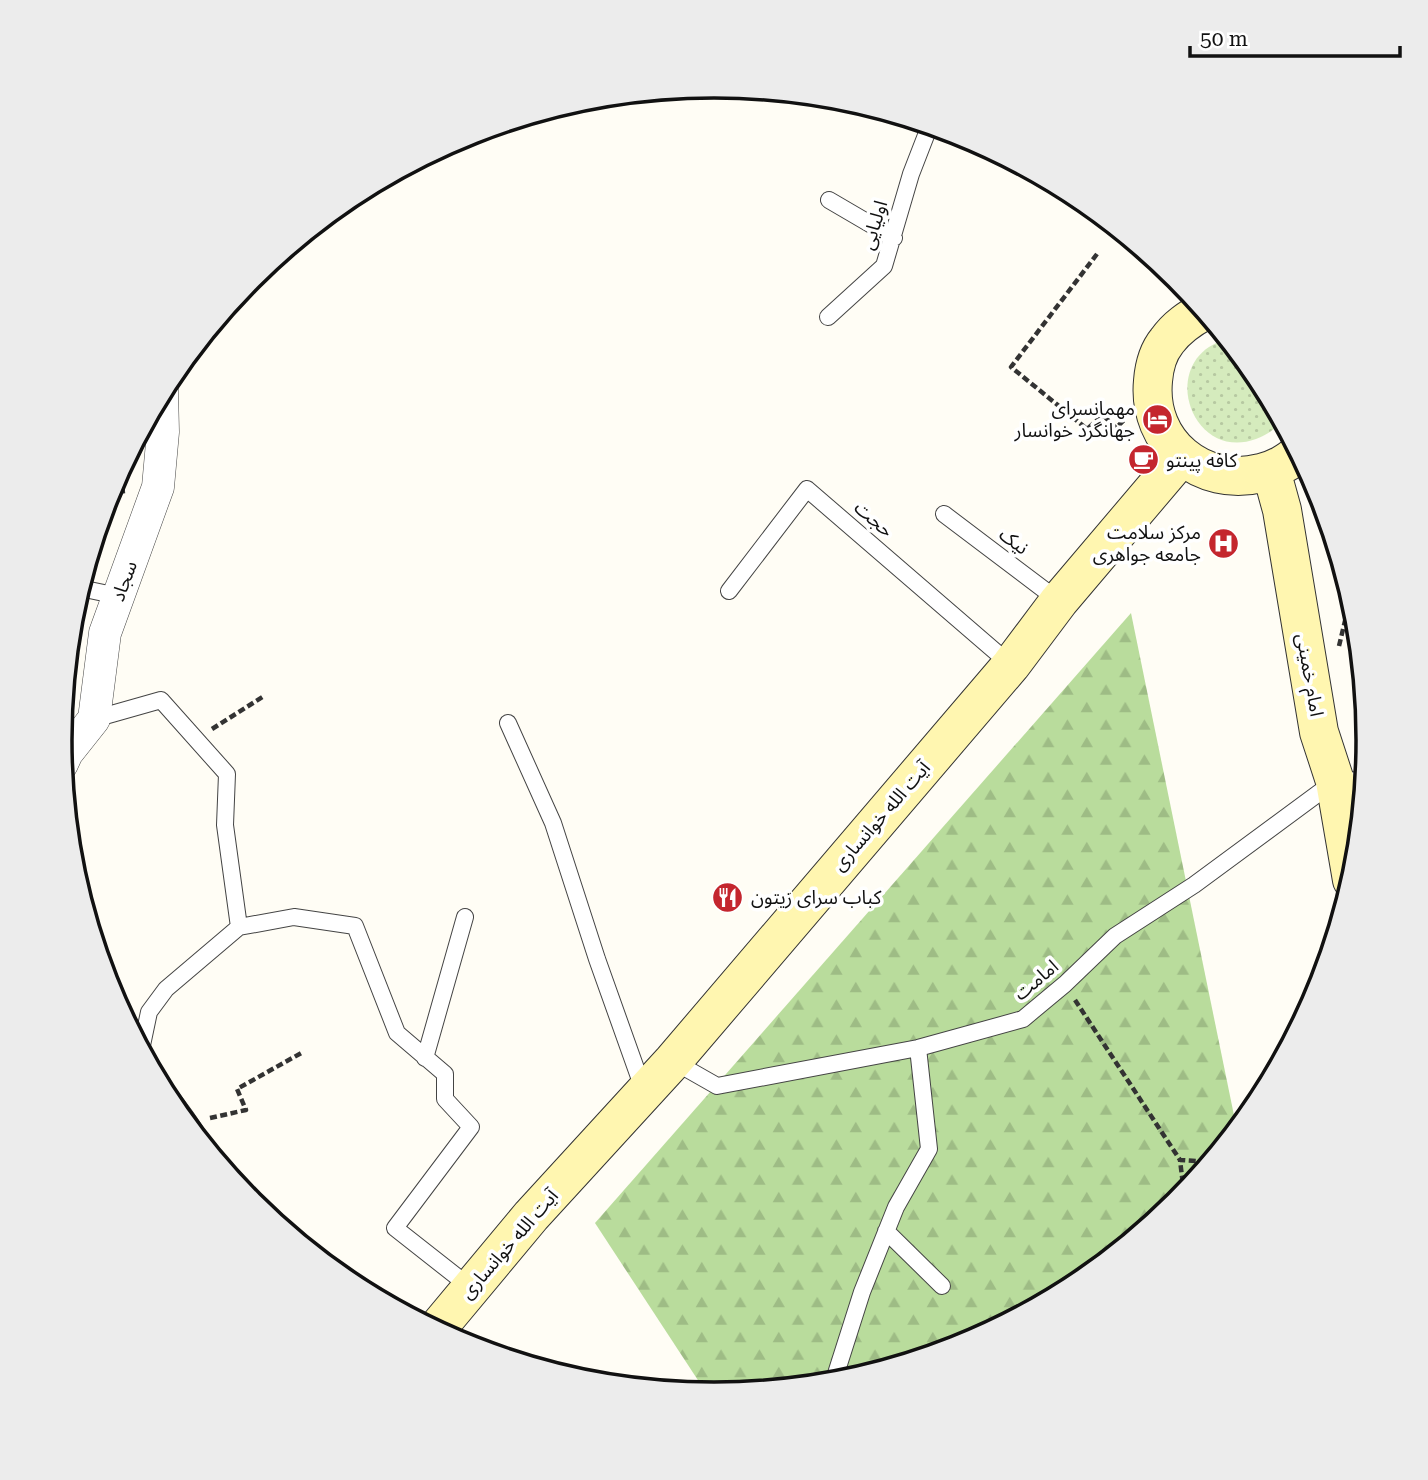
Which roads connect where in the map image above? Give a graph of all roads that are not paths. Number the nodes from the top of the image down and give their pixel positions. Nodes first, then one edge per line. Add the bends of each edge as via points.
1 (926, 134) edge
2 (829, 200) dead end
3 (894, 238) junction
4 (1196, 316) edge
5 (828, 317) dead end
6 (163, 412) edge
7 (1182, 456) junction
8 (1285, 461) edge
9 (944, 514) dead end
10 (90, 590) edge
11 (729, 591) dead end
12 (118, 596) junction
13 (1059, 601) junction
14 (1012, 665) junction
15 (94, 719) junction
16 (508, 723) dead end
17 (72, 745) edge
18 (1350, 780) edge
19 (1351, 825) edge
20 (465, 916) dead end
21 (239, 927) junction
22 (144, 1035) edge
23 (918, 1048) junction
24 (425, 1058) junction
25 (673, 1061) junction
26 (644, 1091) junction
27 (887, 1231) junction
28 (942, 1286) dead end
29 (470, 1287) junction
30 (443, 1322) edge
31 (837, 1370) edge

1 - 3 lane, اولیایی
2 - 3 lane
3 - 5 lane, اولیایی via 884,266
4 - 7 main road via 1165,343 1154,368 1156,418
6 - 12 street, سجاد via 158,487
7 - 8 main road via 1201,469 1224,476 1248,476
7 - 13 main road, آیت الله خوانساری
8 - 18 main road, امام خمینی via 1282,510 1319,732
9 - 13 lane, نیک
10 - 12 lane
11 - 14 lane, حجت via 807,489
12 - 15 street, سجاد via 105,633
13 - 14 main road, آیت الله خوانساری
14 - 25 main road, آیت الله خوانساری
15 - 17 street
15 - 21 lane via 161,700 227,774 225,825
16 - 26 lane via 553,823
18 - 19 main road, امام خمینی
18 - 23 lane, امامت via 1115,936 1023,1019
20 - 24 lane
21 - 22 lane via 166,989 149,1012
21 - 24 lane via 294,917 355,926 397,1034
23 - 25 lane, امامت via 717,1086
23 - 27 lane via 929,1149
24 - 29 lane via 445,1074 445,1099 471,1127 395,1228
25 - 26 main road, آیت الله خوانساری
26 - 29 main road, آیت الله خوانساری
27 - 28 lane
27 - 31 lane
29 - 30 main road, آیت الله خوانساری

